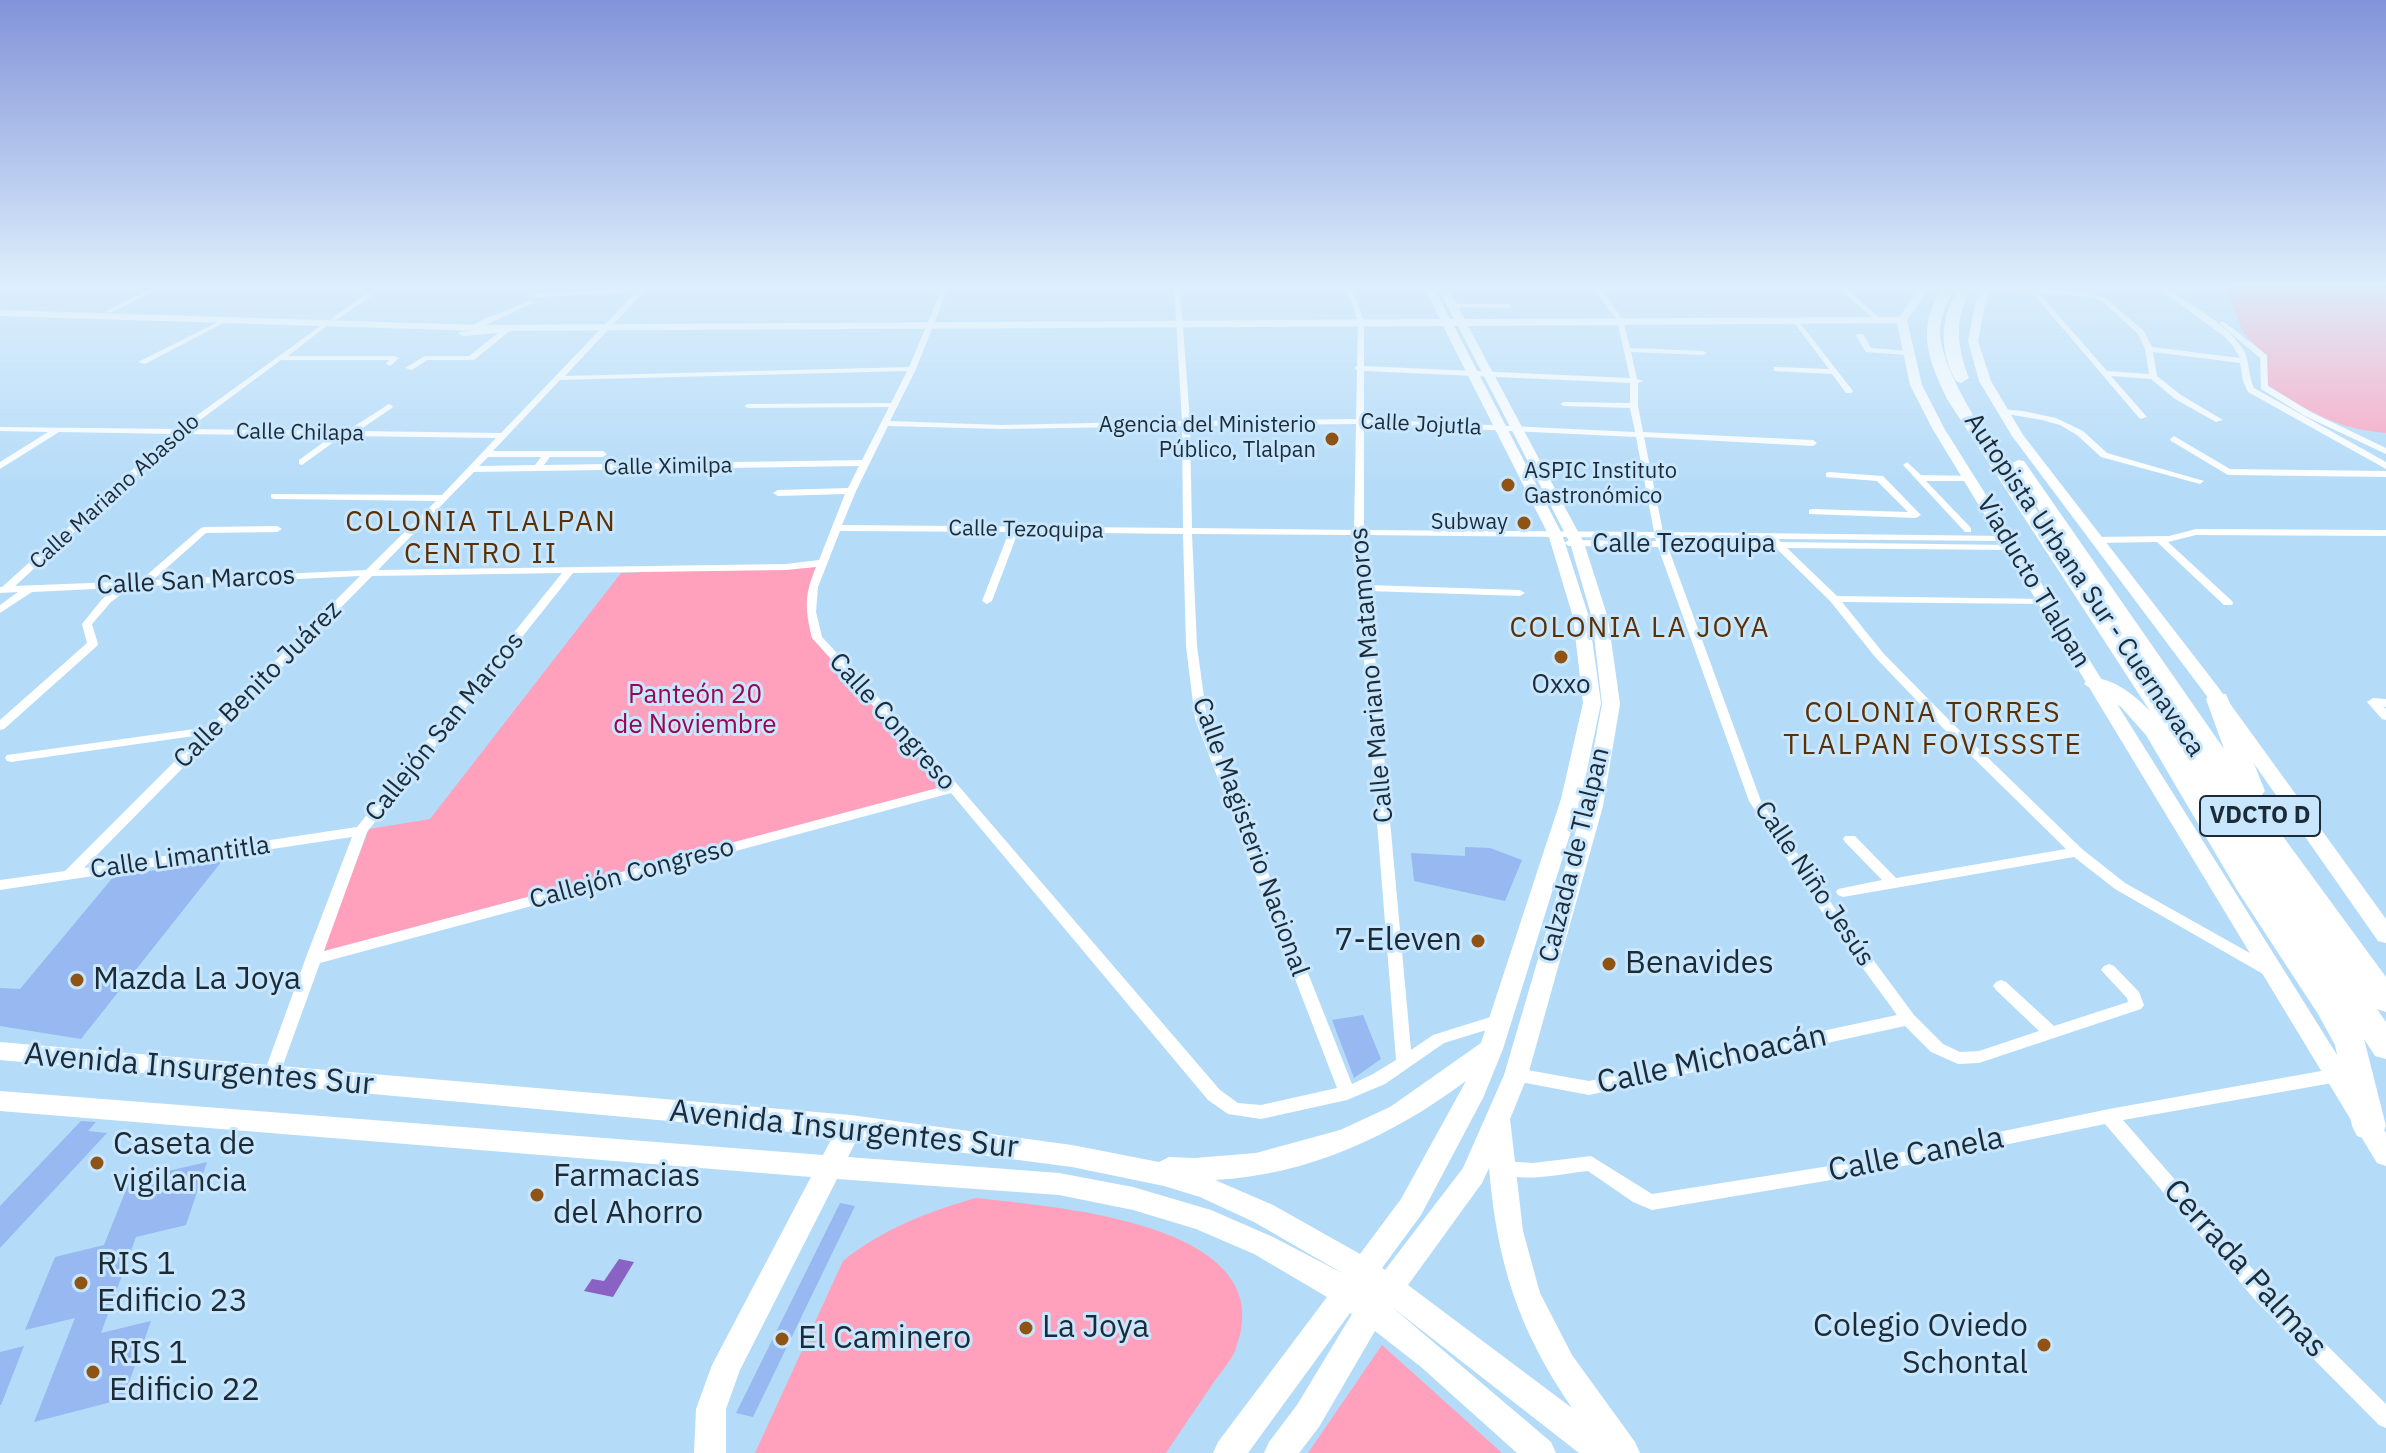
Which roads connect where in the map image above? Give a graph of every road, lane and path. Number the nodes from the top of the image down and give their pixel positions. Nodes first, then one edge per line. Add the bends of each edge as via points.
1 (1907, 353) edge
2 (158, 354) edge
3 (285, 354) edge
4 (395, 354) edge
5 (476, 354) edge
6 (582, 354) edge
7 (918, 354) edge
8 (1181, 354) edge
9 (1359, 354) edge
10 (1472, 354) edge
11 (1629, 354) edge
12 (1821, 354) edge
13 (1937, 354) edge
14 (1941, 354) edge
15 (1948, 354) edge
16 (1977, 354) edge
17 (2089, 354) edge
18 (2150, 354) edge
19 (2187, 354) edge
20 (2239, 354) edge
21 (2260, 354) edge
22 (279, 358) junction
23 (2243, 361) junction
24 (142, 362) dead end
25 (409, 368) dead end
26 (1358, 368) junction
27 (912, 369) junction
28 (1777, 369) dead end
29 (1835, 372) junction
30 (2106, 373) junction
31 (1481, 374) junction
32 (2153, 377) junction
33 (559, 378) junction
34 (1637, 381) junction
35 (1849, 391) dead end
36 (1564, 404) dead end
37 (893, 405) junction
38 (389, 406) dead end
39 (748, 406) dead end
40 (1634, 406) junction
41 (2004, 411) junction
42 (2143, 417) dead end
43 (2219, 420) dead end
44 (1358, 421) junction
45 (884, 423) junction
46 (1186, 423) junction
47 (1509, 428) junction
48 (0, 429) edge
49 (57, 430) junction
50 (179, 432) junction
51 (1639, 433) junction
52 (344, 434) junction
53 (504, 436) junction
54 (2174, 439) dead end
55 (1813, 443) dead end
56 (2386, 449) edge
57 (486, 454) junction
58 (547, 454) junction
59 (603, 454) dead end
60 (302, 462) dead end
61 (864, 463) junction
62 (1907, 465) dead end
63 (0, 466) edge
64 (2386, 466) edge
65 (472, 469) junction
66 (537, 469) junction
67 (2386, 474) edge
68 (1829, 475) dead end
69 (1919, 478) junction
70 (1970, 478) junction
71 (2200, 481) dead end
72 (851, 491) junction
73 (778, 493) dead end
74 (274, 496) dead end
75 (444, 498) junction
76 (1812, 512) dead end
77 (1916, 515) junction
78 (837, 528) junction
79 (277, 529) dead end
80 (1968, 530) dead end
81 (1014, 531) junction
82 (1187, 532) junction
83 (2386, 533) edge
84 (1359, 534) junction
85 (1769, 536) junction
86 (1937, 537) junction
87 (1566, 539) junction
88 (2159, 539) junction
89 (1660, 540) junction
90 (2095, 540) junction
91 (2007, 543) junction
92 (1781, 545) junction
93 (823, 563) junction
94 (571, 569) junction
95 (370, 573) junction
96 (129, 584) junction
97 (142, 584) junction
98 (1364, 588) junction
99 (29, 589) junction
100 (3, 590) edge
101 (1520, 593) dead end
102 (1834, 599) junction
103 (987, 601) dead end
104 (2043, 601) junction
105 (2094, 601) junction
106 (2228, 603) dead end
107 (0, 610) edge
108 (2095, 684) junction
109 (2218, 699) junction
110 (2386, 703) edge
111 (2386, 716) edge
112 (0, 726) edge
113 (214, 730) junction
114 (11, 758) dead end
115 (953, 788) junction
116 (2235, 818) junction
117 (361, 831) junction
118 (2269, 832) junction
119 (1850, 839) dead end
120 (2077, 852) junction
121 (69, 875) junction
122 (1894, 884) junction
123 (0, 885) edge
124 (1843, 892) dead end
125 (2386, 935) edge
126 (312, 960) junction
127 (2109, 970) dead end
128 (2386, 972) edge
129 (2274, 974) junction
130 (2001, 986) dead end
131 (2386, 1001) edge
132 (1908, 1019) junction
133 (1500, 1020) junction
134 (2386, 1028) edge
135 (2051, 1033) junction
136 (2386, 1047) edge
137 (1491, 1049) junction
138 (0, 1051) edge
139 (1404, 1064) junction
140 (1516, 1075) junction
141 (2338, 1075) junction
142 (271, 1076) junction
143 (1347, 1093) junction
144 (0, 1101) edge
145 (2109, 1116) junction
146 (1498, 1118) junction
147 (851, 1126) junction
148 (2369, 1126) junction
149 (2386, 1155) edge
150 (1117, 1162) junction
151 (829, 1168) junction
152 (1503, 1168) junction
153 (2386, 1418) edge
154 (710, 1453) edge
155 (1229, 1453) edge
156 (1280, 1453) edge
157 (1540, 1453) edge
158 (1604, 1453) edge
159 (1624, 1453) edge

1 - 70 main road, Viaducto Tlalpan via 1916,385
2 - 24 street
3 - 22 street, Calle Mariano Abasolo
4 - 22 street via 388,360
5 - 25 street via 425,358
6 - 33 street, Calle Benito Juárez
7 - 27 street, Calle Congreso
8 - 46 street, Calle Magisterio Nacional
9 - 26 street, Calle Mariano Matamoros
10 - 31 main road, Calzada de Tlalpan
11 - 34 street, Calle Niño Jesús
12 - 29 street
13 - 116 highway, Viaducto Tlalpan / VDCTO D via 1955,399
14 - 105 highway, Autopista Urbana Sur - Cuernavaca via 1946,374
15 - 118 highway, Autopista Urbana Sur - Cuernavaca via 1955,376 2124,633
16 - 41 main road via 1985,381
17 - 30 street
18 - 32 street
19 - 23 street
20 - 23 street
21 - 56 street via 2264,387 2308,414
22 - 50 street, Calle Mariano Abasolo
23 - 64 street via 2251,390
26 - 31 street
26 - 44 street, Calle Mariano Matamoros
27 - 33 street
27 - 37 street, Calle Congreso
28 - 29 street
29 - 35 street
30 - 32 street
30 - 42 street
31 - 34 street
31 - 47 main road, Calzada de Tlalpan
32 - 43 street
33 - 53 street, Calle Benito Juárez
34 - 40 street, Calle Niño Jesús
36 - 40 street
37 - 39 street
37 - 45 street, Calle Congreso
38 - 52 street
40 - 51 street, Calle Niño Jesús
41 - 71 street via 2067,426 2104,455
41 - 90 main road
44 - 46 street, Calle Jojutla
44 - 47 street, Calle Jojutla
44 - 84 street, Calle Mariano Matamoros
45 - 46 street, Calle Jojutla
45 - 61 street, Calle Congreso
46 - 82 street, Calle Magisterio Nacional
47 - 51 street, Calle Jojutla
47 - 87 main road, Calzada de Tlalpan
48 - 49 street, Calle Chilapa
49 - 50 street, Calle Chilapa
49 - 63 street
50 - 52 street, Calle Chilapa
50 - 100 street, Calle Mariano Abasolo
51 - 55 street, Calle Jojutla
51 - 89 street, Calle Niño Jesús
52 - 53 street, Calle Chilapa
52 - 60 street
53 - 57 street, Calle Benito Juárez
54 - 67 street via 2228,472
57 - 58 street
57 - 65 street, Calle Benito Juárez
58 - 59 street
58 - 66 street
61 - 66 street, Calle Ximilpa
61 - 72 street, Calle Congreso
62 - 69 street
65 - 66 street, Calle Ximilpa
65 - 75 street, Calle Benito Juárez
68 - 77 street via 1880,478
69 - 70 street
69 - 80 street
70 - 91 main road, Viaducto Tlalpan
72 - 73 street
72 - 78 street, Calle Congreso
74 - 75 street
75 - 95 street, Calle Benito Juárez
76 - 77 street
77 - 86 street
78 - 81 street, Calle Tezoquipa
78 - 93 street, Calle Congreso
79 - 97 street via 204,530
81 - 82 street, Calle Tezoquipa
81 - 103 street
82 - 84 street, Calle Tezoquipa
82 - 143 street, Calle Magisterio Nacional via 1193,679 1201,719
83 - 88 street via 2196,532
84 - 87 street, Calle Tezoquipa via 1387,540
84 - 98 street, Calle Mariano Matamoros
85 - 86 street, Calle Tezoquipa
85 - 89 street, Calle Tezoquipa
85 - 92 street
86 - 91 street, Calle Tezoquipa
87 - 89 street, Calle Tezoquipa
87 - 133 main road, Calzada de Tlalpan via 1592,703 1571,799
87 - 140 main road, Calzada de Tlalpan via 1600,618 1611,704 1593,806
88 - 90 street
88 - 106 street
89 - 92 street, Calle Tezoquipa
89 - 132 street, Calle Niño Jesús via 1755,801
90 - 109 main road
91 - 92 street, Calle Tezoquipa
91 - 104 main road, Viaducto Tlalpan
92 - 102 street
93 - 94 street, Calle San Marcos
93 - 115 street, Calle Congreso via 813,587 817,638
94 - 95 street, Calle San Marcos
94 - 117 street, Callejón San Marcos
95 - 97 street, Calle San Marcos
95 - 113 street, Calle Benito Juárez
96 - 97 street, Calle San Marcos
96 - 99 street, Calle San Marcos
96 - 112 street via 87,624 93,644
98 - 101 street
98 - 139 street, Calle Mariano Matamoros
99 - 100 street, Calle San Marcos
99 - 107 street
102 - 104 street
102 - 120 street via 1880,656
104 - 108 main road, Viaducto Tlalpan
105 - 134 highway, Autopista Urbana Sur - Cuernavaca
105 - 148 highway via 2105,640 2141,706 2351,1045
108 - 116 highway via 2139,711 2210,798
108 - 129 main road, Viaducto Tlalpan
109 - 118 highway
109 - 125 main road
110 - 111 street via 2373,702
113 - 114 street
113 - 121 street, Calle Benito Juárez
115 - 126 street, Callejón Congreso
115 - 143 street, Calle Congreso via 1214,1095 1234,1109 1261,1112
116 - 136 highway, Viaducto Tlalpan / VDCTO D
117 - 121 street, Calle Limantitla
117 - 126 street, Callejón San Marcos
118 - 128 highway via 2323,884
118 - 131 highway, VDCTO D
119 - 122 street
120 - 122 street
120 - 129 street via 2120,886
121 - 123 street, Calle Limantitla
122 - 124 street
126 - 142 street, Callejón San Marcos
127 - 135 street via 2136,1005
129 - 141 main road, Viaducto Tlalpan
130 - 135 street
132 - 135 street, Calle Niño Jesús via 1937,1048 1958,1058 1979,1057
132 - 140 street, Calle Michoacán via 1589,1088
133 - 137 main road, Calzada de Tlalpan
133 - 139 street via 1439,1039
137 - 150 main road via 1398,1115 1316,1149 1257,1165 1191,1171
137 - 155 main road, Calzada de Tlalpan via 1451,1138 1411,1207
138 - 142 main road, Avenida Insurgentes Sur
139 - 143 street
140 - 146 main road, Calzada de Tlalpan
141 - 145 street, Calle Canela
141 - 148 main road, Viaducto Tlalpan
142 - 147 main road, Avenida Insurgentes Sur
144 - 151 main road, Avenida Insurgentes Sur
145 - 152 street, Calle Canela via 1855,1169 1652,1202 1591,1163
145 - 153 street, Cerrada Palmas via 2263,1295
146 - 152 main road
146 - 156 main road, Calzada de Tlalpan via 1473,1175 1359,1328
147 - 150 main road, Avenida Insurgentes Sur
147 - 151 main road
148 - 149 main road, Viaducto Tlalpan
150 - 158 main road, Avenida Insurgentes Sur via 1206,1188 1328,1248 1402,1294
151 - 154 main road via 727,1365 711,1409
151 - 157 main road, Avenida Insurgentes Sur via 1045,1183 1107,1191 1190,1214 1359,1299 1457,1376
152 - 159 main road via 1517,1267 1532,1310 1573,1387

